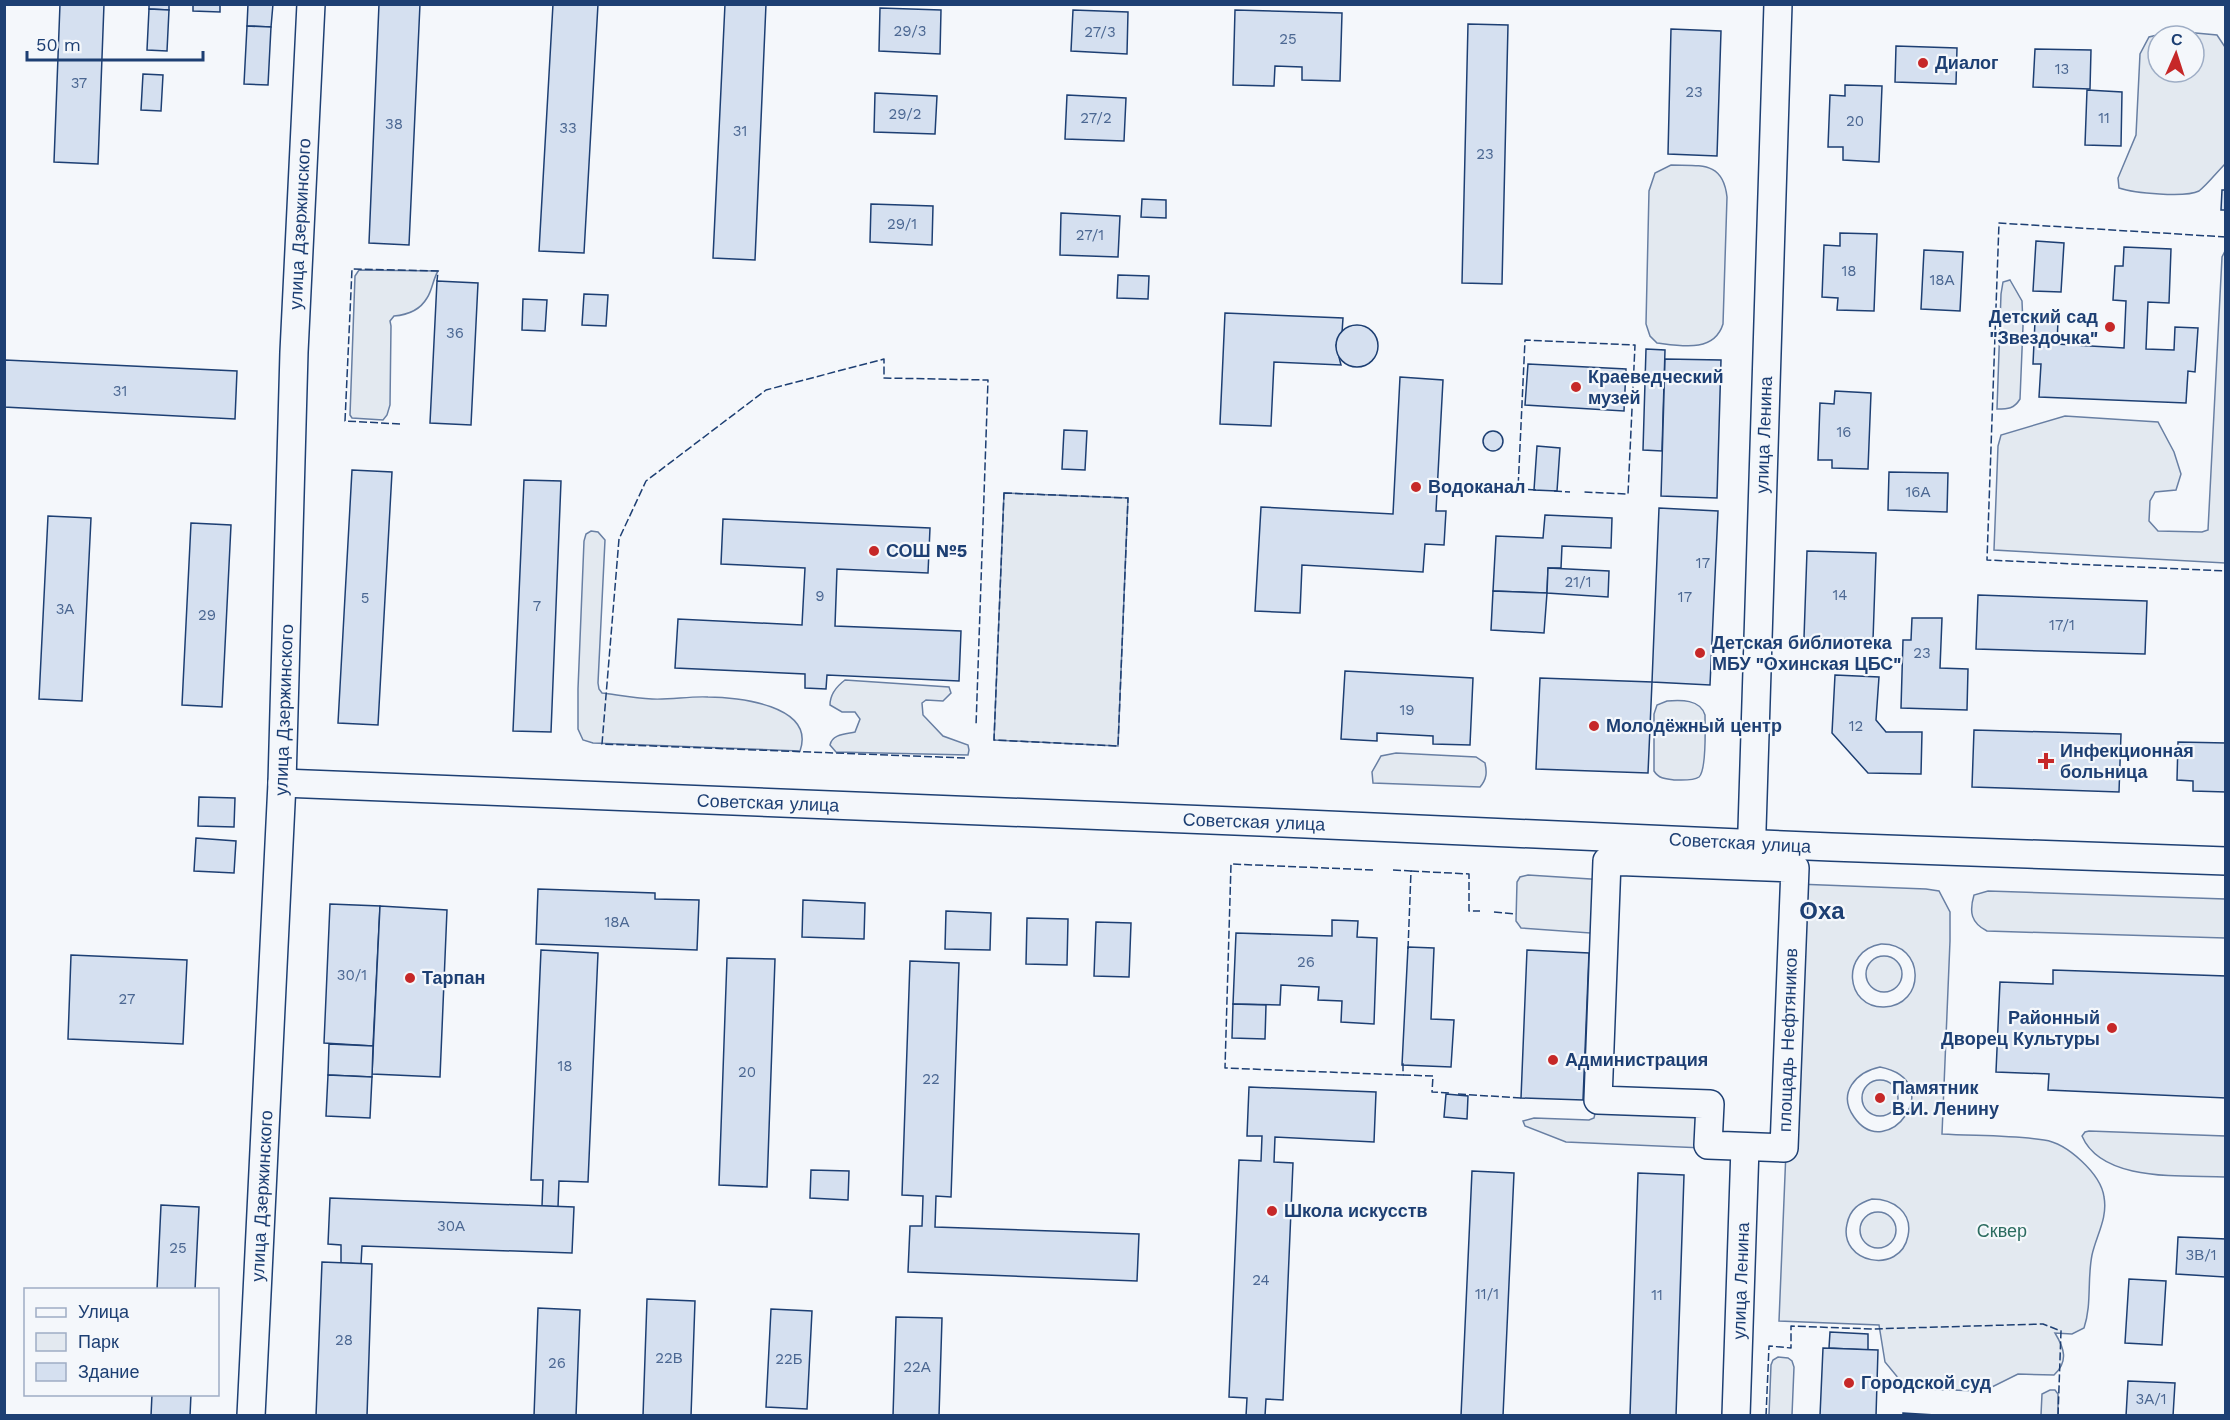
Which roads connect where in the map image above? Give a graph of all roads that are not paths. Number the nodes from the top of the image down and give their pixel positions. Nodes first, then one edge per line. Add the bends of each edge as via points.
1 (311, 4) edge
2 (1778, 4) edge
3 (282, 783) junction
4 (1751, 855) junction
5 (2226, 861) edge
6 (1745, 1146) junction
7 (251, 1416) edge
8 (1736, 1416) edge

1 - 3 street, улица Дзержинского via 294,352
2 - 4 street, улица Ленина
3 - 4 street, Советская улица via 1306,824
3 - 7 street, улица Дзержинского
4 - 5 street, Советская улица
4 - 6 street, площадь Нефтяников via 1795,868 1784,1148
4 - 6 street, площадь Нефтяников via 1607,861 1598,1100 1710,1104 1708,1145
6 - 8 street, улица Ленина

